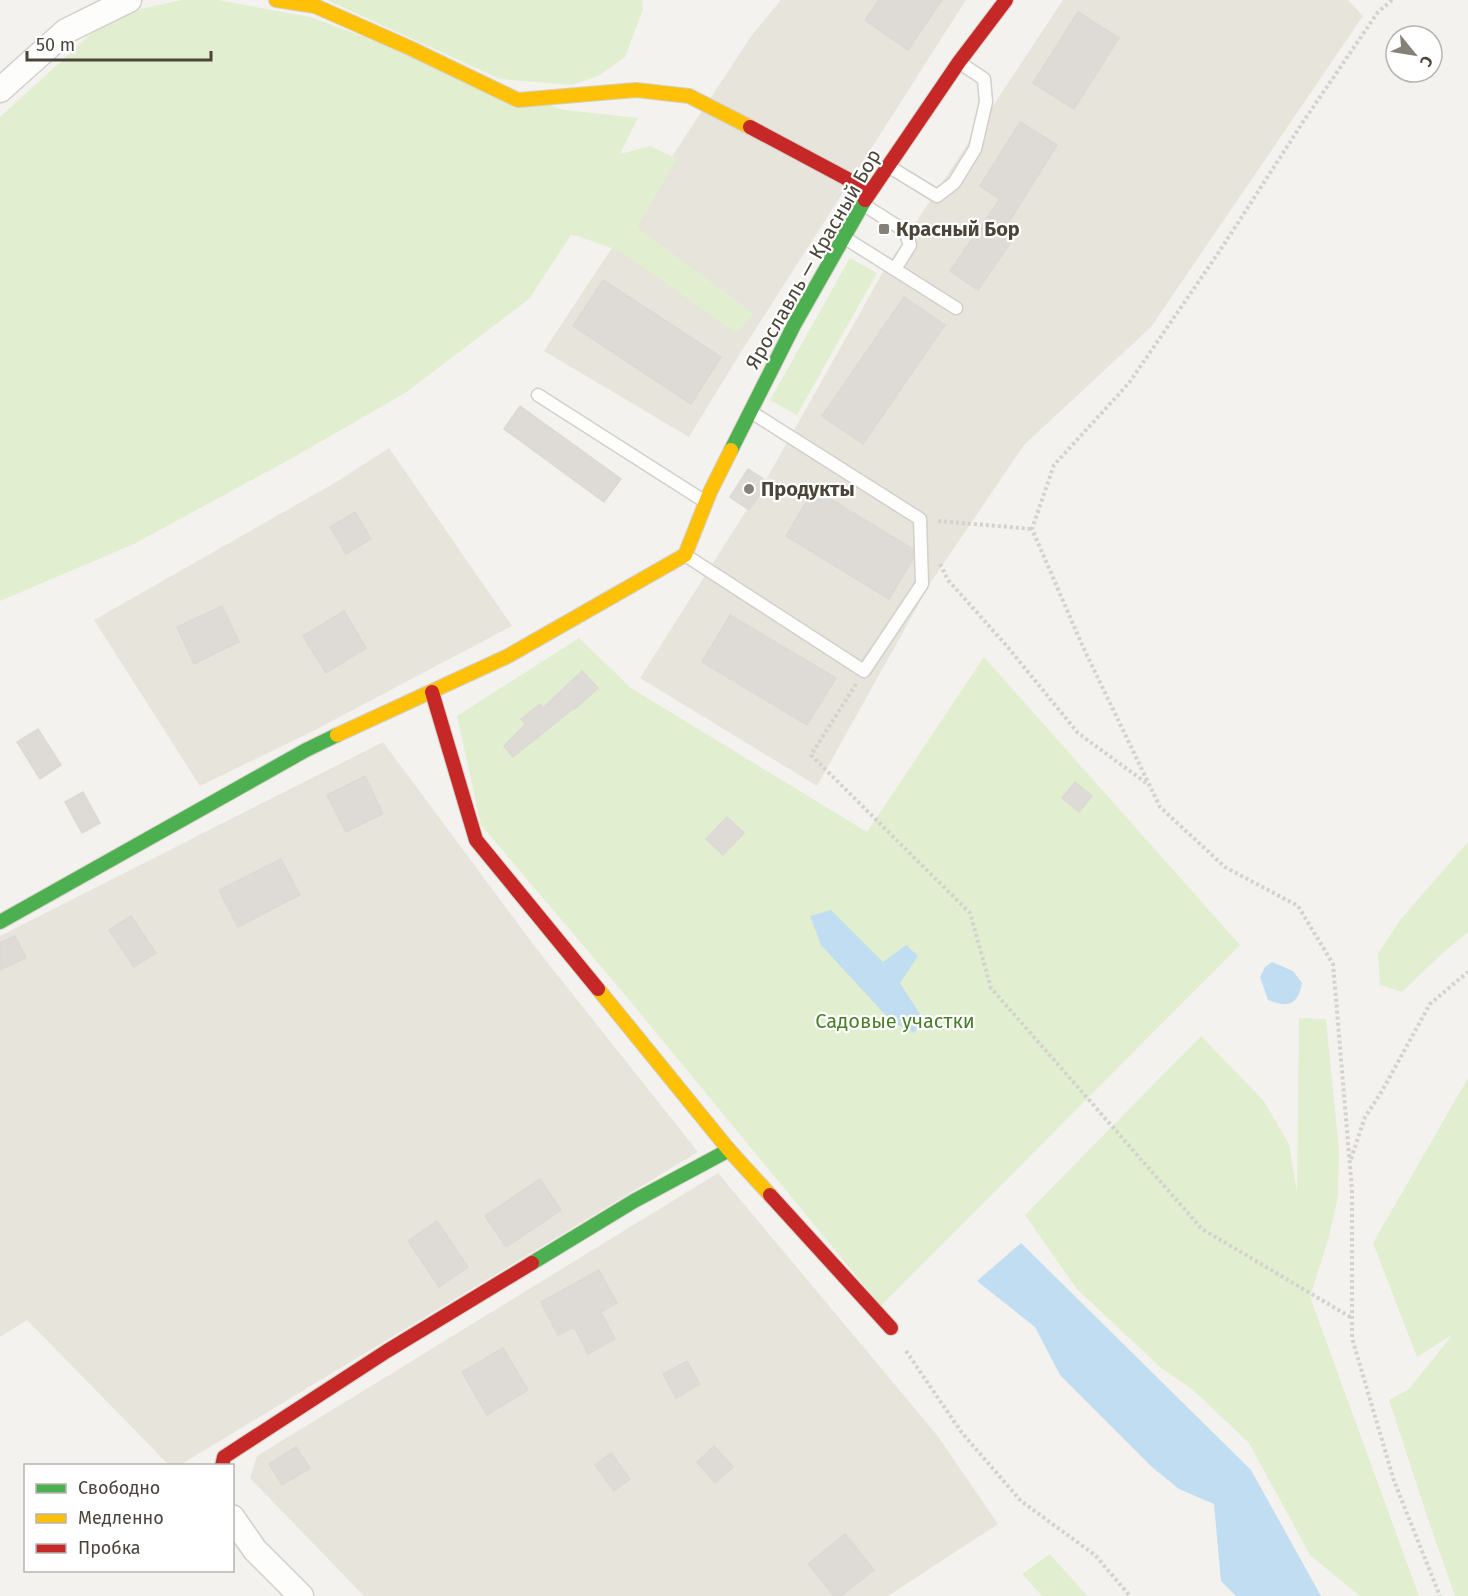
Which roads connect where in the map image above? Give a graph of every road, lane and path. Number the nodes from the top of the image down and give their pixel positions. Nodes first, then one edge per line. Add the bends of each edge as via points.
1 (90, 0) edge
2 (129, 0) edge
3 (276, 0) edge
4 (1006, 0) edge
5 (1392, 0) edge
6 (66, 32) junction
7 (959, 62) junction
8 (0, 90) edge
9 (887, 165) junction
10 (870, 191) junction
11 (862, 204) junction
12 (844, 237) junction
13 (895, 269) junction
14 (956, 308) dead end
15 (538, 395) dead end
16 (750, 411) junction
17 (706, 502) junction
18 (920, 519) junction
19 (1032, 530) junction
20 (685, 555) junction
21 (939, 560) dead end
22 (864, 671) junction
23 (432, 692) junction
24 (1150, 786) junction
25 (0, 922) edge
26 (1468, 972) edge
27 (729, 1150) junction
28 (1350, 1162) junction
29 (1352, 1318) junction
30 (891, 1329) joint
31 (222, 1464) edge
32 (234, 1520) edge
33 (301, 1596) edge
34 (1130, 1596) edge
35 (1440, 1596) edge

1 - 6 street
2 - 6 street
3 - 10 street via 315,6 518,100 636,90 690,96
4 - 7 street, Ярославль — Красный Бор
5 - 19 path via 1378,12 1311,109 1129,383 1054,465
6 - 8 street
7 - 9 street, Ярославль — Красный Бор
7 - 9 lane via 984,79 986,102 975,149 954,183 937,196
9 - 10 street, Ярославль — Красный Бор
10 - 11 street, Ярославль — Красный Бор
11 - 12 street, Ярославль — Красный Бор
11 - 13 lane via 905,231 910,245
12 - 13 lane
12 - 16 street, Ярославль — Красный Бор
13 - 14 lane
15 - 17 lane
16 - 17 street, Ярославль — Красный Бор
16 - 18 lane
17 - 20 street, Ярославль — Красный Бор
18 - 19 path
18 - 22 lane via 922,584
19 - 24 path
20 - 22 lane
20 - 23 street via 508,656
21 - 24 path via 948,580 1078,733
22 - 29 path via 811,755 970,913 991,988 1202,1229
23 - 25 street via 306,750
23 - 27 street via 476,840
24 - 28 path via 1160,807 1226,867 1298,906 1333,964
26 - 28 path via 1430,1004 1365,1117
27 - 30 street
27 - 31 street via 634,1201 387,1351 224,1457
28 - 29 path
29 - 35 path via 1352,1338 1394,1481
30 - 34 path via 962,1433 1021,1501 1095,1555
32 - 33 street via 255,1550

